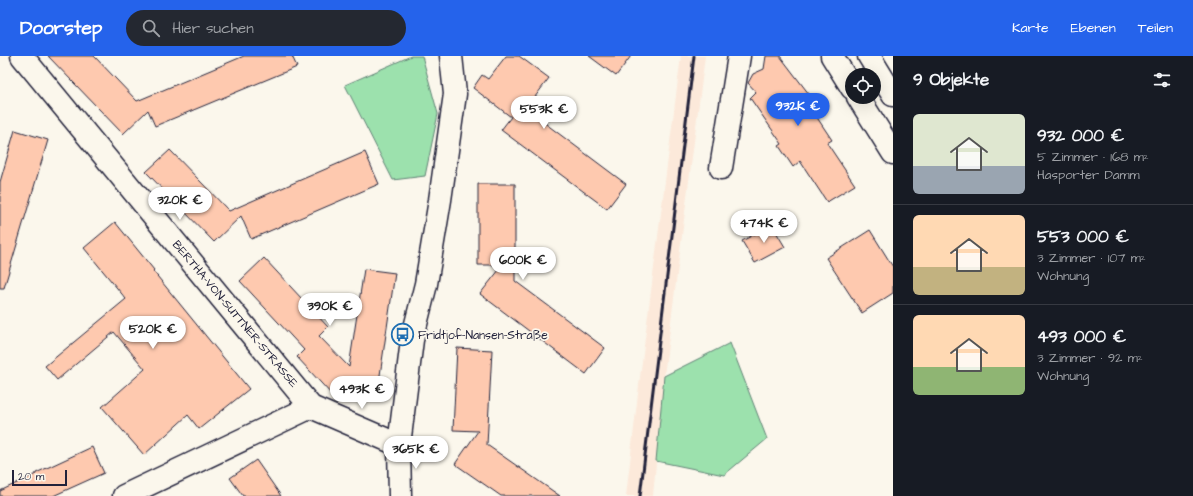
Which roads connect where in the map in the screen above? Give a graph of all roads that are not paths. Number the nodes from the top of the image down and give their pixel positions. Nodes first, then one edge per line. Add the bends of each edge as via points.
1 (22, 56) edge
2 (452, 56) edge
3 (739, 56) edge
4 (832, 56) edge
5 (868, 56) edge
6 (845, 77) edge
7 (893, 95) edge
8 (862, 104) edge
9 (893, 153) edge
10 (721, 168) dead end
11 (312, 407) junction
12 (399, 445) junction
13 (124, 496) edge
14 (400, 496) edge

1 - 11 street, BERTHA-VON-SUTTNER-STRASSE
2 - 12 street via 455,94 453,109 426,284 412,340
3 - 10 street
4 - 6 street
5 - 7 street
8 - 9 street
11 - 12 street, BERTHA-VON-SUTTNER-STRASSE
11 - 13 street
12 - 14 street

